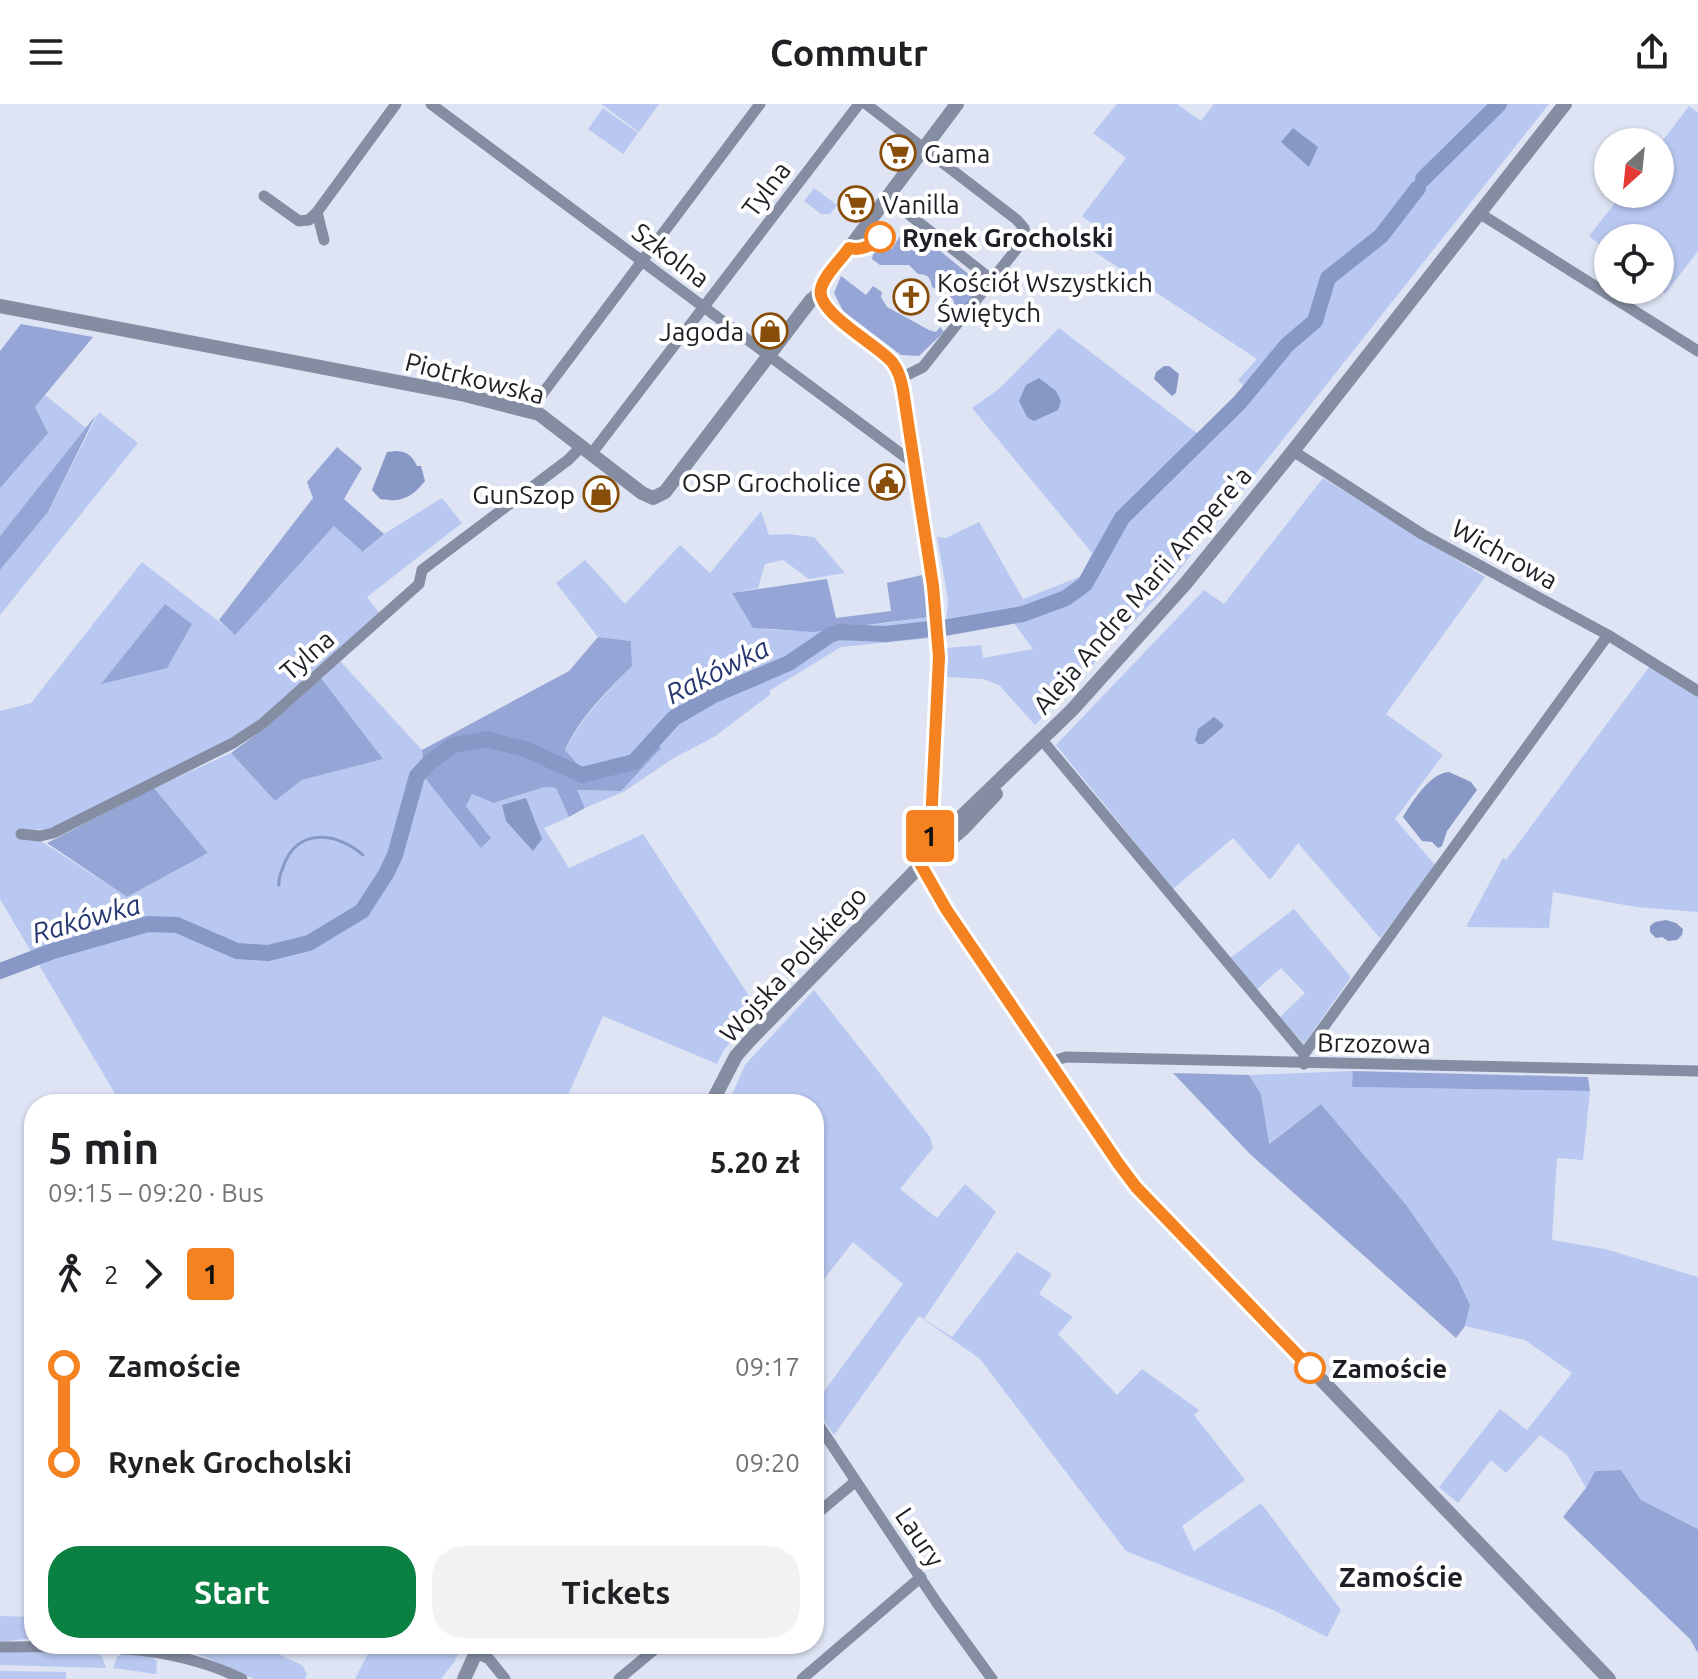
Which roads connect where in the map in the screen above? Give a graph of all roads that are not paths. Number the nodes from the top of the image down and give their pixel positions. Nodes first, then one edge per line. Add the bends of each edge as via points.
1 (396, 104) edge
2 (431, 104) edge
3 (760, 104) edge
4 (957, 104) edge
5 (1565, 104) edge
6 (866, 105) edge
7 (924, 149) junction
8 (264, 196) dead end
9 (888, 198) junction
10 (317, 212) junction
11 (1479, 213) junction
12 (324, 240) dead end
13 (642, 261) junction
14 (992, 280) junction
15 (820, 293) junction
16 (0, 306) edge
17 (706, 308) junction
18 (1698, 351) edge
19 (769, 355) junction
20 (901, 378) junction
21 (532, 412) junction
22 (909, 427) junction
23 (885, 442) junction
24 (587, 450) junction
25 (1293, 451) junction
26 (915, 460) junction
27 (1608, 635) junction
28 (1698, 691) edge
29 (1042, 740) junction
30 (1025, 758) junction
31 (932, 817) junction
32 (951, 826) junction
33 (21, 834) dead end
34 (921, 865) junction
35 (1304, 1059) junction
36 (1050, 1062) junction
37 (1698, 1071) edge
38 (716, 1094) edge
39 (824, 1433) edge
40 (856, 1481) junction
41 (824, 1508) edge
42 (921, 1577) junction
43 (0, 1647) edge
44 (24, 1647) edge
45 (169, 1654) edge
46 (475, 1654) edge
47 (484, 1654) edge
48 (649, 1654) edge
49 (986, 1677) edge
50 (242, 1679) edge
51 (464, 1679) edge
52 (505, 1679) edge
53 (619, 1679) edge
54 (802, 1679) edge
55 (1609, 1679) edge

1 - 10 street
2 - 13 street, Szkolna
3 - 13 street
4 - 7 street
5 - 11 street, Aleja Andre Marii Ampere'a
6 - 7 street
6 - 17 street, Tylna via 787,196
7 - 9 street
7 - 14 street via 1024,228 1023,244
8 - 10 street via 299,221
9 - 14 street
9 - 15 street
10 - 12 street
11 - 18 street
11 - 25 street, Aleja Andre Marii Ampere'a
13 - 17 street, Szkolna
13 - 21 street
14 - 20 street via 923,367
15 - 19 street, Piotrkowska
15 - 20 street via 835,315 888,357
16 - 21 street, Piotrkowska
17 - 19 street, Szkolna
17 - 24 street, Tylna
19 - 23 street, Szkolna
19 - 24 street, Piotrkowska via 660,496 647,496
20 - 22 street
21 - 24 street, Piotrkowska
22 - 23 street
22 - 26 street
23 - 26 street, Szkolna
24 - 33 street, Tylna via 422,570 419,584 262,724 53,833
25 - 27 street, Wichrowa via 1422,534
25 - 29 street, Aleja Andre Marii Ampere'a via 1186,583
26 - 31 street via 938,637
27 - 28 street, Wichrowa
27 - 35 street
29 - 30 street, Aleja Andre Marii Ampere'a
29 - 35 street
30 - 32 street, Aleja Andre Marii Ampere'a
30 - 34 street, Aleja Andre Marii Ampere'a via 977,815
31 - 32 street via 939,825
31 - 34 street via 930,844
32 - 34 street, Aleja Andre Marii Ampere'a
34 - 36 street
34 - 38 street, Wojska Polskiego via 750,1040
35 - 36 street, Brzozowa via 1066,1057
35 - 37 street, Brzozowa
36 - 55 street via 1136,1187
39 - 40 street, Laury
40 - 41 street
40 - 42 street, Laury
42 - 49 street, Laury
42 - 54 street
43 - 44 street
45 - 50 street
46 - 51 street
47 - 52 street
48 - 53 street

